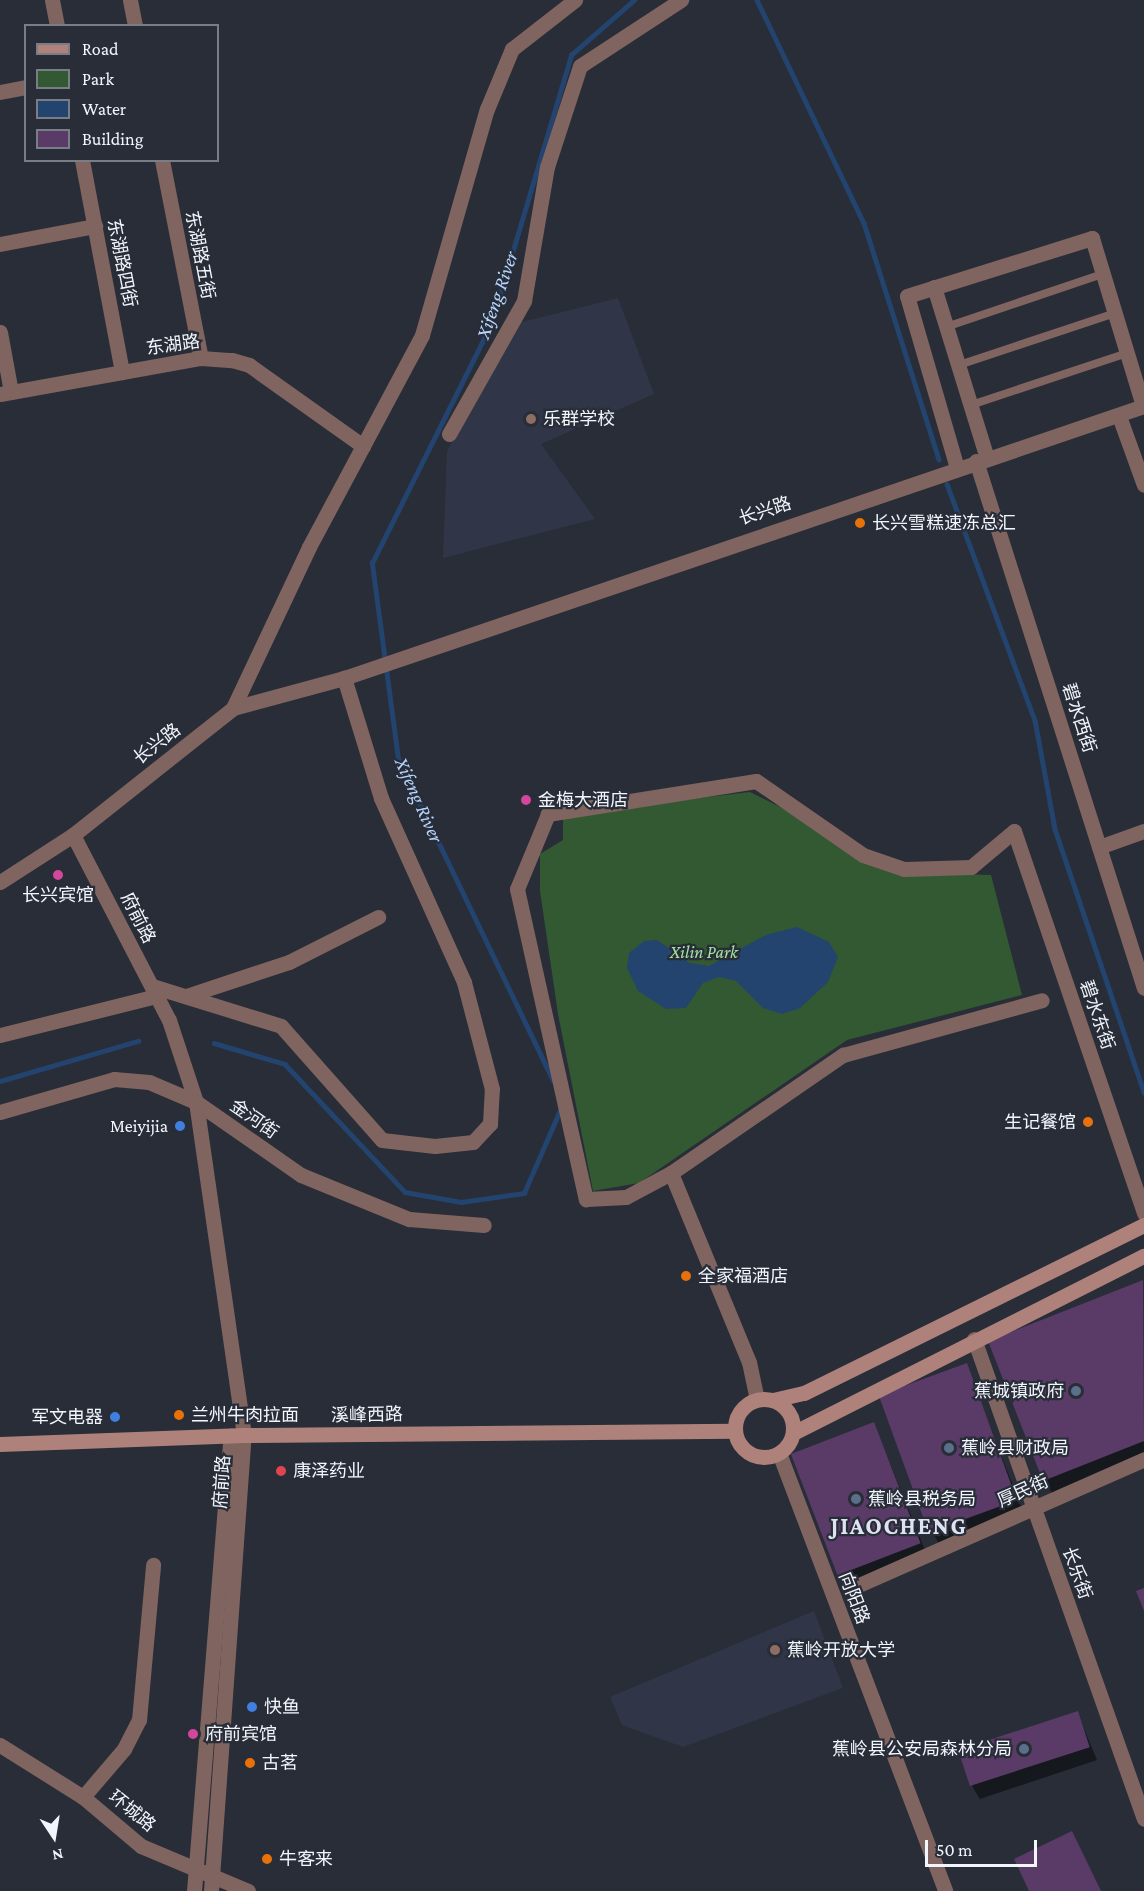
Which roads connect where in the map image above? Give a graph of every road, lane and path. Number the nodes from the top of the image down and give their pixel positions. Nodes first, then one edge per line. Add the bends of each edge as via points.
1 (52, 0) edge
2 (130, 0) edge
3 (575, 0) edge
4 (681, 0) edge
5 (57, 24) edge
6 (135, 24) edge
7 (24, 87) edge
8 (0, 92) edge
9 (82, 162) edge
10 (162, 162) edge
11 (95, 226) junction
12 (0, 244) edge
13 (1103, 274) junction
14 (934, 287) junction
15 (1115, 313) junction
16 (946, 327) junction
17 (0, 332) edge
18 (1127, 353) junction
19 (201, 358) junction
20 (958, 365) junction
21 (122, 372) junction
22 (6, 393) edge
23 (971, 405) junction
24 (1144, 406) edge
25 (1119, 416) junction
26 (449, 434) dead end
27 (363, 446) junction
28 (982, 459) junction
29 (957, 468) junction
30 (1144, 485) edge
31 (349, 675) junction
32 (233, 708) junction
33 (1144, 831) edge
34 (73, 835) junction
35 (1099, 847) junction
36 (0, 882) edge
37 (378, 917) dead end
38 (1144, 988) edge
39 (156, 996) junction
40 (186, 996) junction
41 (1042, 1000) dead end
42 (0, 1035) edge
43 (196, 1102) junction
44 (0, 1112) edge
45 (671, 1173) junction
46 (1144, 1213) edge
47 (1144, 1225) edge
48 (484, 1226) dead end
49 (1144, 1256) edge
50 (974, 1339) junction
51 (757, 1399) junction
52 (773, 1400) junction
53 (735, 1431) junction
54 (793, 1433) junction
55 (238, 1436) junction
56 (0, 1444) edge
57 (779, 1453) junction
58 (1144, 1459) edge
59 (1034, 1508) junction
60 (153, 1565) dead end
61 (852, 1588) dead end
62 (0, 1745) edge
63 (83, 1797) junction
64 (1144, 1819) edge
65 (197, 1869) junction
66 (213, 1875) junction
67 (194, 1891) edge
68 (211, 1891) edge
69 (248, 1891) edge
70 (945, 1891) edge

1 - 5 street
2 - 6 street
3 - 27 street via 512,49 487,109 422,335
4 - 26 street via 580,66 547,167 524,301
7 - 8 street
9 - 11 street, 东湖路四街
10 - 19 street, 东湖路五街
11 - 12 street
11 - 21 street, 东湖路四街
13 - 14 street via 1092,238
13 - 15 street
13 - 16 lane
14 - 16 street, 碧水西街
14 - 29 street via 907,296
15 - 18 street
15 - 20 lane
16 - 20 street, 碧水西街
17 - 22 street
18 - 23 lane
18 - 24 street
19 - 21 street, 东湖路
19 - 27 street, 东湖路 via 249,365
20 - 23 street, 碧水西街
21 - 22 street, 东湖路
23 - 28 street, 碧水西街
24 - 25 street, 长兴路
25 - 28 street, 长兴路
25 - 30 street
27 - 32 street
28 - 29 street, 长兴路
28 - 35 street, 碧水西街
29 - 31 street, 长兴路
31 - 32 street, 长兴路
31 - 40 street via 381,798 464,982 492,1089 490,1124 473,1142 435,1146 382,1140 281,1026
32 - 34 street, 长兴路
33 - 35 street
34 - 36 street, 长兴路
34 - 39 street, 府前路
35 - 38 street, 碧水西街
37 - 40 street via 289,962
39 - 40 street
39 - 40 street
39 - 42 street
39 - 43 street, 府前路 via 169,1020
41 - 45 street via 843,1054
43 - 44 street, 金河街 via 149,1082 114,1079
43 - 48 street, 金河街 via 301,1175 409,1219
43 - 55 street, 府前路
45 - 46 street, 碧水东街 via 626,1197 586,1199 517,889 548,814 756,781 863,855 904,868 971,867 1014,831
45 - 51 street via 749,1362
47 - 52 main road via 804,1393
49 - 50 main road
50 - 54 main road
50 - 59 street, 长乐街
51 - 52 main road
51 - 53 main road via 742,1408
52 - 54 main road via 787,1409
53 - 55 main road, 溪峰西路
53 - 57 main road via 747,1452 763,1457
54 - 57 main road
55 - 56 main road, 溪峰西路
55 - 65 street, 府前路
55 - 66 street, 府前路
57 - 70 street, 向阳路
58 - 59 street, 厚民街
59 - 61 street, 厚民街
59 - 64 street, 长乐街
60 - 63 street via 139,1720 124,1749
62 - 63 street, 环城路
63 - 65 street, 环城路 via 141,1846
65 - 66 street, 环城路
65 - 67 street, 府前路
66 - 68 street, 府前路
66 - 69 street, 环城路

